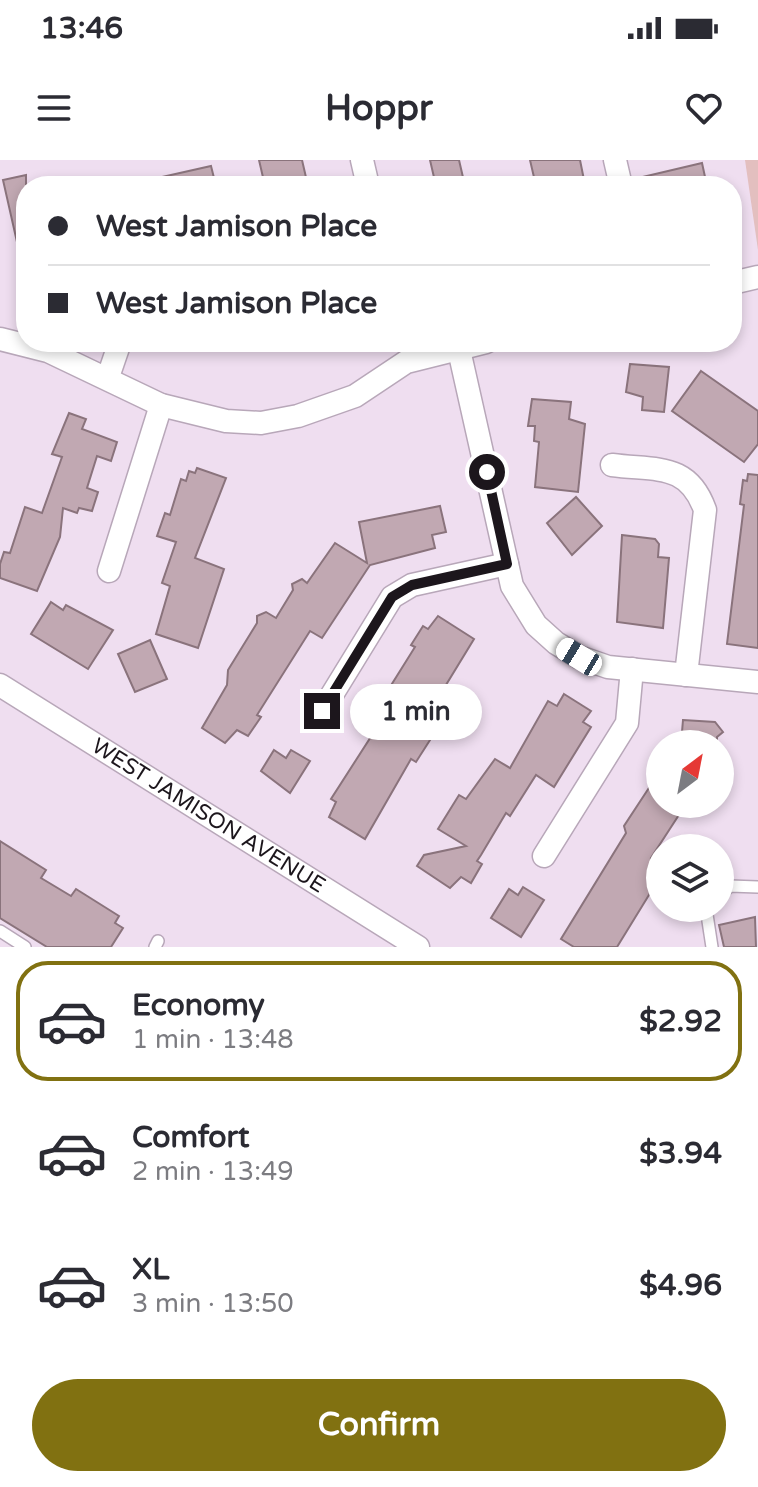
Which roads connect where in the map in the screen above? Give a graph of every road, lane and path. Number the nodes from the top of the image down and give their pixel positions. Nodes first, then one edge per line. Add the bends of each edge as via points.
1 (50, 352) edge
2 (117, 352) edge
3 (404, 352) edge
4 (459, 352) edge
5 (108, 377) junction
6 (161, 405) junction
7 (612, 465) dead end
8 (507, 564) junction
9 (109, 571) dead end
10 (632, 669) junction
11 (686, 675) junction
12 (758, 682) edge
13 (0, 685) edge
14 (322, 711) dead end
15 (544, 856) dead end
16 (734, 886) edge
17 (758, 887) edge
18 (708, 922) edge
19 (0, 931) edge
20 (25, 947) edge
21 (418, 947) edge
22 (712, 947) edge

1 - 5 street
2 - 5 street
3 - 6 street via 355,396 298,416 261,423 226,421
4 - 8 street
5 - 6 street
6 - 9 street
7 - 11 street via 682,474 698,491 705,510
8 - 10 street via 519,601 556,643 608,667
8 - 14 street via 412,585 392,597
10 - 11 street
10 - 15 street via 627,723
11 - 12 street
13 - 21 street, WEST JAMISON AVENUE
16 - 17 lane
18 - 22 lane
19 - 20 lane

